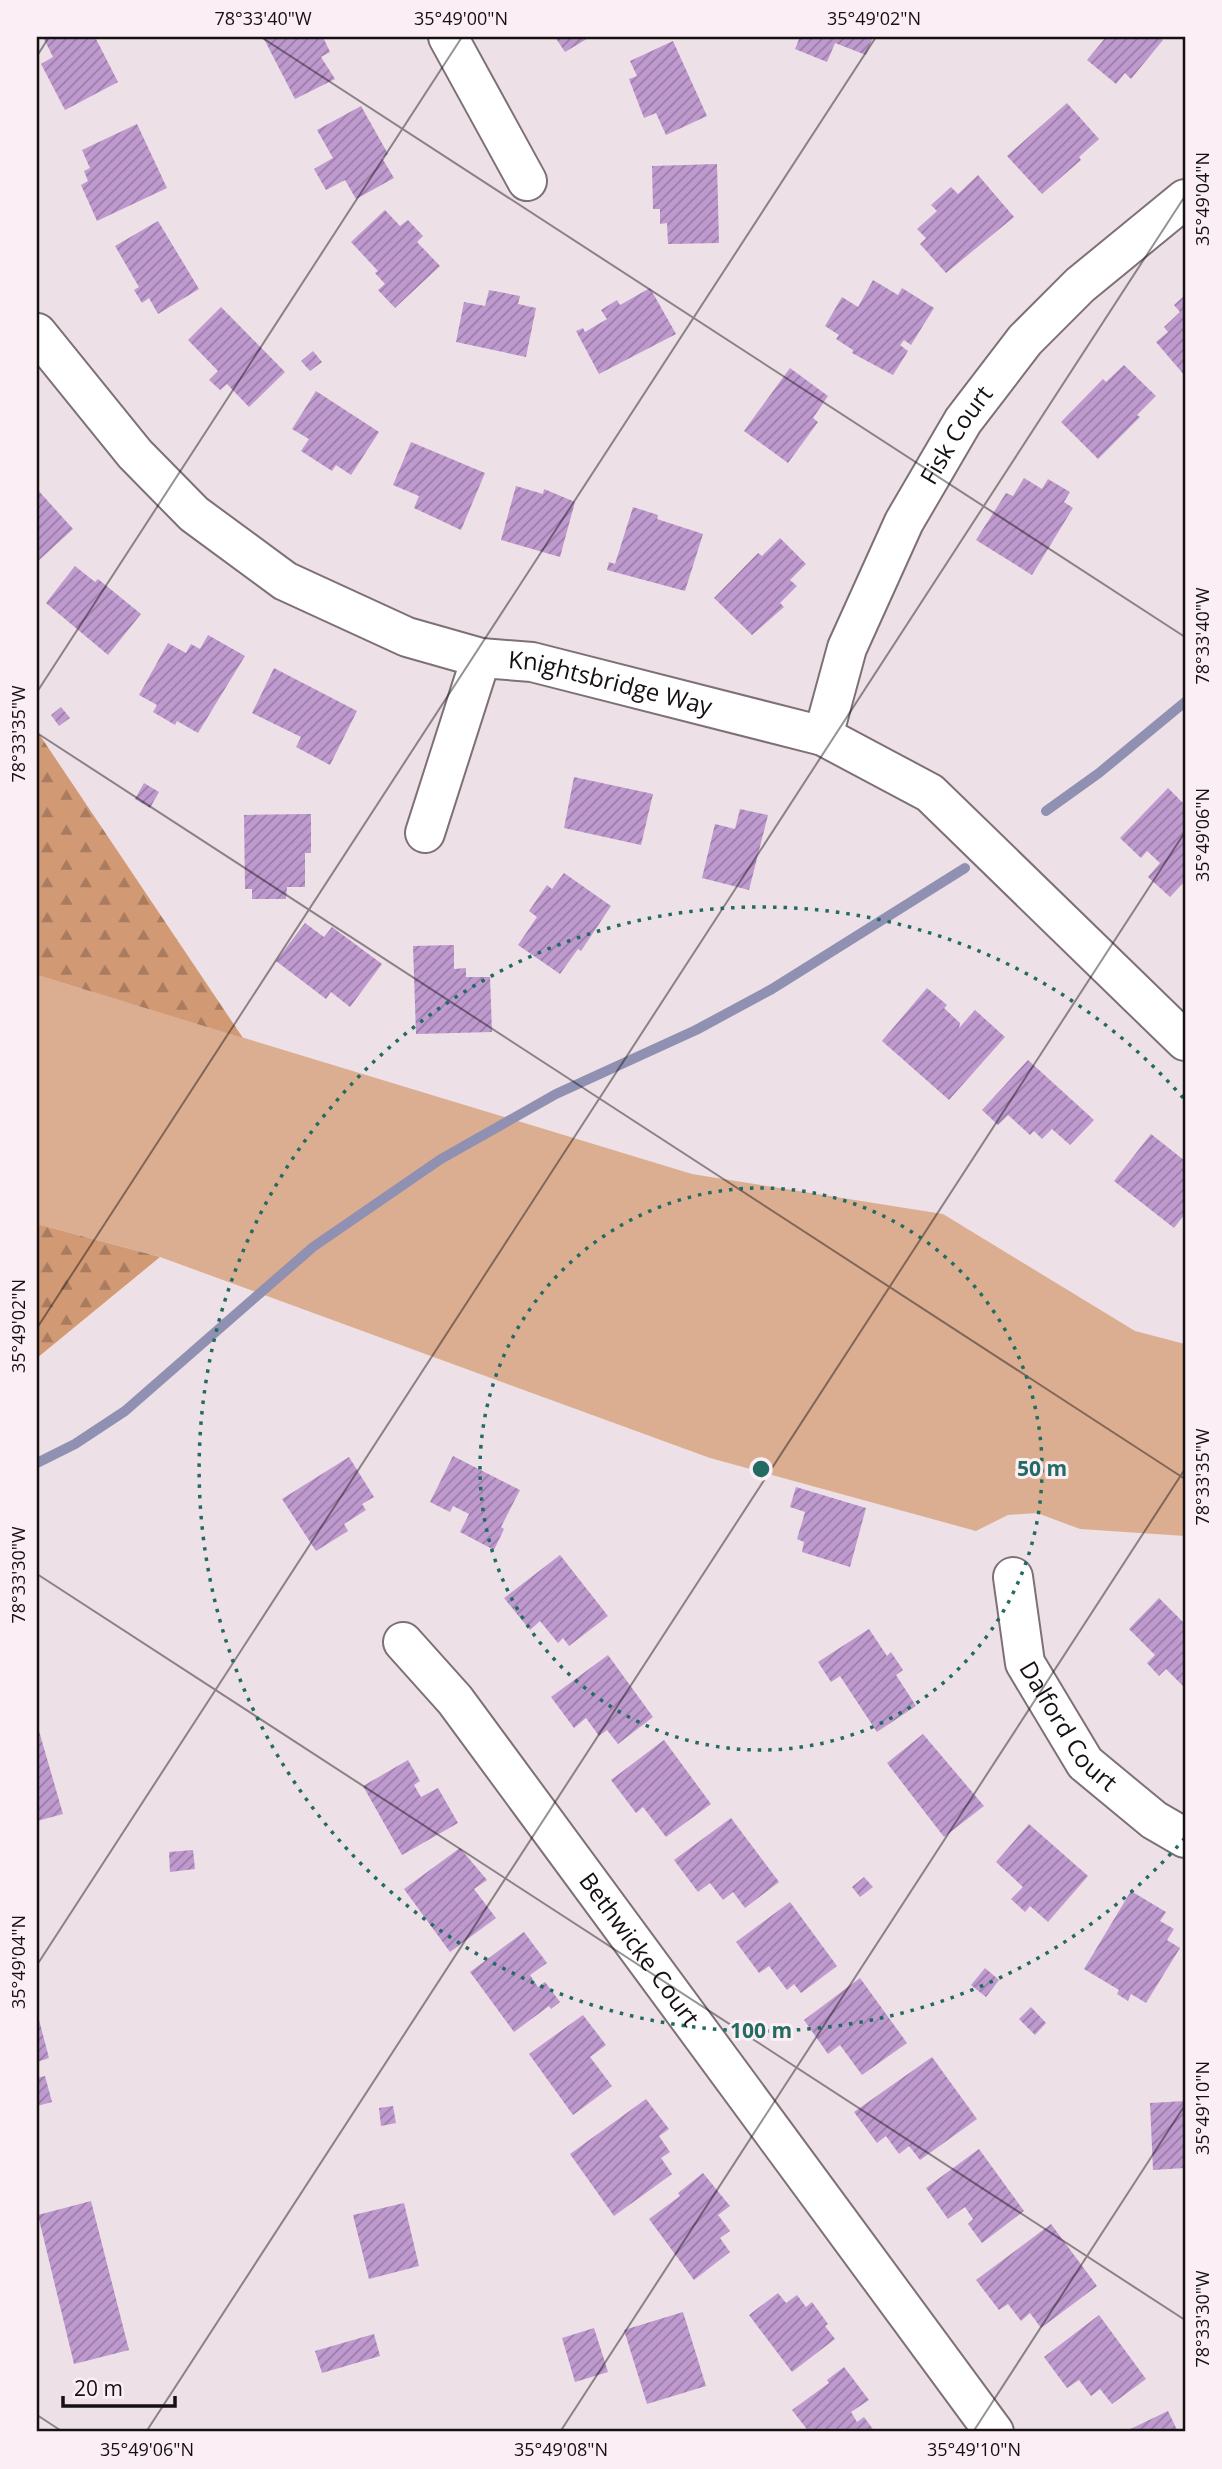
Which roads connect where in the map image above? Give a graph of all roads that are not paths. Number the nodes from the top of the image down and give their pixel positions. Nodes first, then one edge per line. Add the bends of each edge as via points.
1 (448, 37) edge
2 (527, 181) dead end
3 (1185, 199) edge
4 (37, 333) edge
5 (481, 658) junction
6 (823, 736) junction
7 (425, 833) dead end
8 (1185, 1041) edge
9 (1013, 1577) dead end
10 (402, 1642) dead end
11 (1185, 1838) edge
12 (993, 2432) edge

1 - 2 street
3 - 6 street, Fisk Court via 1080,285 1025,340 963,422 904,522 847,648
4 - 5 street, Knightsbridge Way via 135,454 194,514 275,573 407,637
5 - 6 street, Knightsbridge Way via 532,662
5 - 7 street
6 - 8 street, Knightsbridge Way via 930,793
9 - 11 street, Dalford Court via 1025,1662 1086,1763 1154,1820
10 - 12 street, Bethwicke Court via 454,1700

